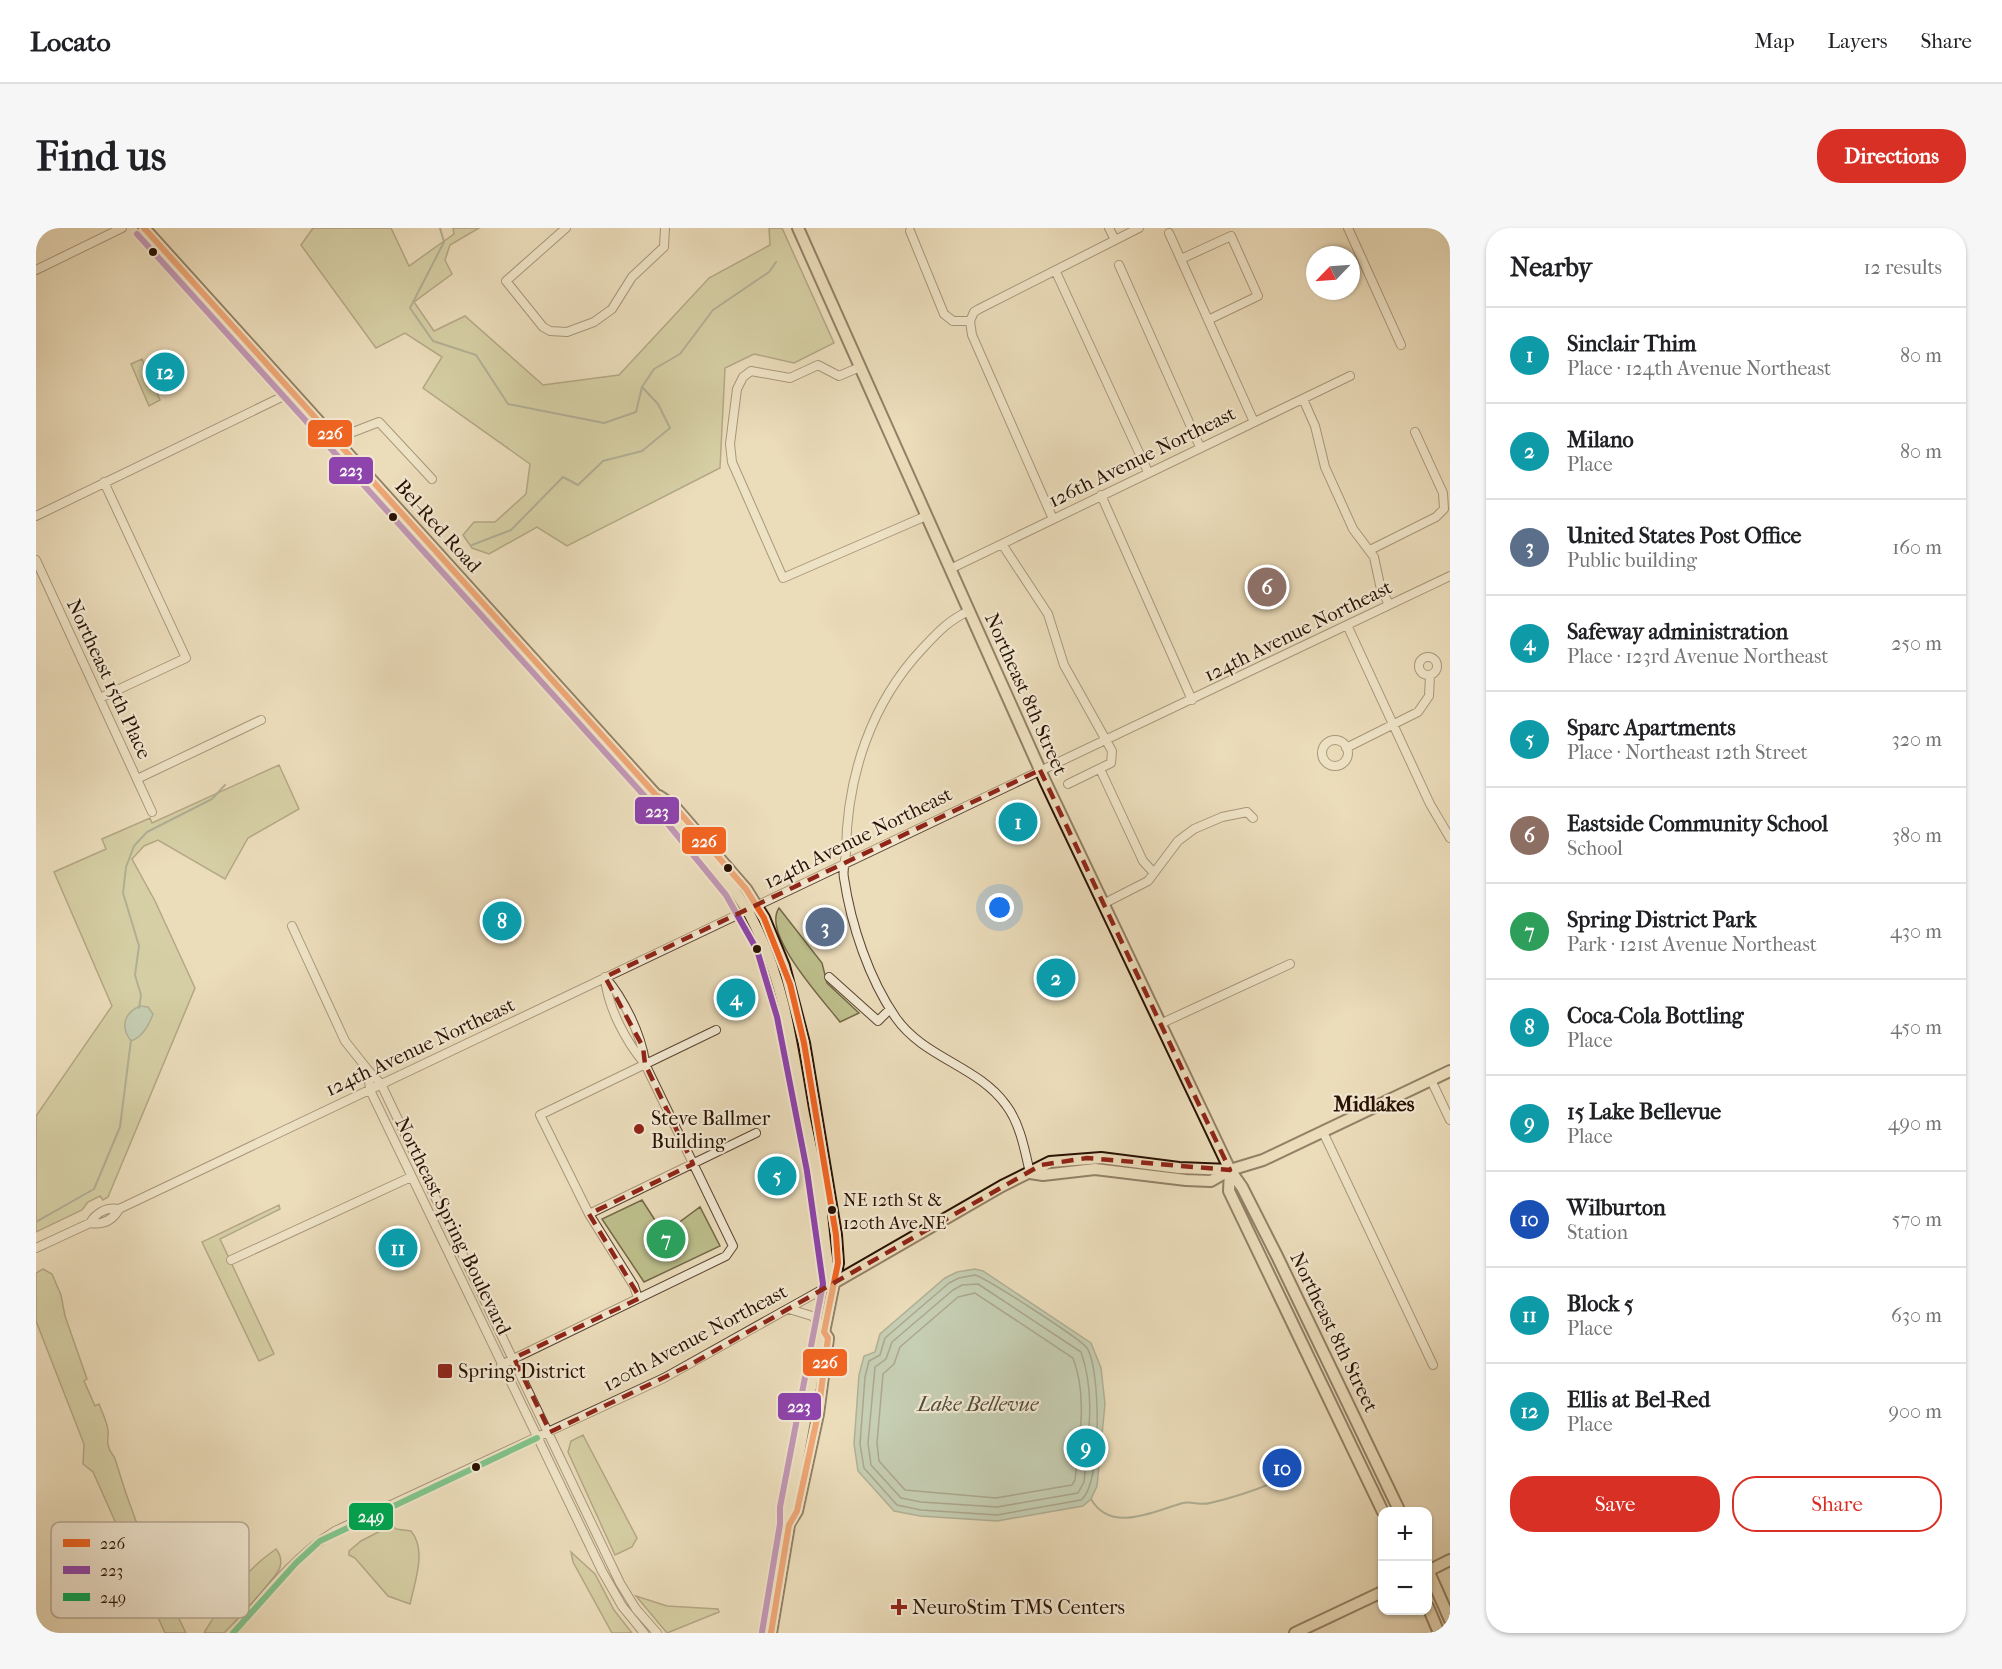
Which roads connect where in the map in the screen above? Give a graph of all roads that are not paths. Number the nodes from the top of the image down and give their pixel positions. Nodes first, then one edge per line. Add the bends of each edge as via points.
1 (122, 228) edge
2 (144, 228) edge
3 (566, 228) edge
4 (665, 228) edge
5 (798, 228) edge
6 (1109, 228) edge
7 (1139, 228) edge
8 (1348, 228) edge
9 (910, 231) dead end
10 (1169, 233) dead end
11 (1115, 240) junction
12 (1181, 259) junction
13 (1119, 265) dead end
14 (36, 270) edge
15 (1056, 272) junction
16 (1209, 320) junction
17 (970, 321) junction
18 (1401, 345) dead end
19 (860, 367) junction
20 (1350, 376) dead end
21 (292, 392) junction
22 (1303, 399) junction
23 (1254, 422) junction
24 (1415, 432) dead end
25 (335, 439) junction
26 (1200, 447) junction
27 (1148, 472) junction
28 (432, 479) dead end
29 (104, 482) junction
30 (1101, 495) junction
31 (36, 514) edge
32 (926, 516) junction
33 (1053, 519) junction
34 (1002, 544) junction
35 (1370, 550) junction
36 (36, 560) edge
37 (950, 569) junction
38 (1450, 576) edge
39 (1389, 605) junction
40 (969, 611) junction
41 (1347, 626) junction
42 (1430, 675) dead end
43 (100, 698) junction
44 (1192, 700) junction
45 (261, 720) dead end
46 (1394, 726) junction
47 (1106, 740) junction
48 (1346, 748) dead end
49 (1100, 769) junction
50 (1040, 770) junction
51 (137, 779) junction
52 (1068, 784) dead end
53 (152, 812) dead end
54 (1253, 818) dead end
55 (1450, 838) edge
56 (844, 865) junction
57 (1154, 873) junction
58 (1103, 904) junction
59 (752, 907) junction
60 (292, 926) dead end
61 (774, 953) junction
62 (1290, 964) dead end
63 (605, 977) junction
64 (828, 977) dead end
65 (890, 1009) junction
66 (1161, 1024) junction
67 (716, 1030) dead end
68 (645, 1064) junction
69 (368, 1070) junction
70 (1450, 1071) edge
71 (1431, 1080) junction
72 (381, 1084) junction
73 (370, 1090) junction
74 (1450, 1120) edge
75 (1323, 1132) junction
76 (756, 1133) dead end
77 (693, 1164) junction
78 (1230, 1170) junction
79 (1030, 1173) junction
80 (411, 1177) junction
81 (589, 1214) junction
82 (36, 1248) edge
83 (231, 1260) dead end
84 (832, 1284) junction
85 (638, 1298) junction
86 (789, 1309) junction
87 (824, 1330) junction
88 (514, 1358) junction
89 (501, 1365) junction
90 (1433, 1365) dead end
91 (550, 1432) junction
92 (537, 1438) junction
93 (1381, 1507) edge
94 (1398, 1507) edge
95 (1450, 1560) edge
96 (1432, 1569) edge
97 (1432, 1580) edge
98 (1378, 1594) edge
99 (249, 1614) edge
100 (1431, 1615) edge
101 (246, 1618) edge
102 (1450, 1620) edge
103 (232, 1633) edge
104 (644, 1633) edge
105 (657, 1633) edge
106 (771, 1633) edge
107 (1295, 1633) edge
108 (1439, 1633) edge

1 - 14 street
2 - 21 main road, Bel-Red Road
3 - 4 street via 506,281 550,331 567,332 604,316 620,300 632,278 659,253
5 - 19 main road, Northeast 8th Street
6 - 11 street
7 - 11 street
8 - 18 street
9 - 17 street via 946,317
10 - 12 street
11 - 15 street
12 - 16 street
12 - 16 street via 1231,236 1258,296
13 - 26 street
15 - 17 street via 979,309
15 - 27 street
16 - 23 street
17 - 33 street via 972,335
19 - 32 main road, Northeast 8th Street
19 - 32 street via 840,376 818,365 790,378 751,371 737,389 730,444 732,462 783,578
20 - 22 street, 126th Avenue Northeast
21 - 25 main road, Bel-Red Road
21 - 29 street
22 - 23 street, 126th Avenue Northeast
22 - 35 street via 1315,426 1325,467 1353,529
23 - 26 street, 126th Avenue Northeast
24 - 35 street via 1443,493 1444,509 1437,517
25 - 28 street via 379,422
25 - 59 main road, Bel-Red Road
26 - 27 street, 126th Avenue Northeast
27 - 30 street, 126th Avenue Northeast
29 - 31 street
29 - 43 street via 186,658
30 - 33 street, 126th Avenue Northeast
30 - 44 street
32 - 37 main road, Northeast 8th Street
33 - 34 street, 126th Avenue Northeast
34 - 37 street, 126th Avenue Northeast
34 - 47 street via 1048,614 1064,665
35 - 39 street
36 - 43 street, Northeast 15th Place
37 - 40 main road, Northeast 8th Street
38 - 39 street, 124th Avenue Northeast
39 - 41 street, 124th Avenue Northeast
40 - 50 main road, Northeast 8th Street
40 - 56 street via 951,619 910,662 876,713 850,792
41 - 44 street, 124th Avenue Northeast
41 - 46 street
42 - 46 street via 1426,704
43 - 51 street, Northeast 15th Place
44 - 47 street, 124th Avenue Northeast
45 - 51 street
46 - 48 street
46 - 55 street
47 - 49 street via 1112,759
47 - 50 street, 124th Avenue Northeast
49 - 52 street
49 - 57 street via 1143,861
50 - 56 street, 124th Avenue Northeast
50 - 58 main road, Northeast 8th Street
51 - 53 street, Northeast 15th Place
54 - 57 street via 1247,812 1235,814 1194,829 1178,841
56 - 59 street, 124th Avenue Northeast
56 - 65 street via 861,945
57 - 58 street via 1142,884
58 - 66 main road, Northeast 8th Street
59 - 61 main road, Bel-Red Road
59 - 63 street, 124th Avenue Northeast
60 - 69 street via 345,1041
61 - 84 main road via 819,1186
61 - 84 main road via 790,984 804,1043 836,1235 838,1263
62 - 66 street
63 - 68 street via 606,993
63 - 72 street, 124th Avenue Northeast
64 - 65 street via 878,1021
65 - 79 street via 916,1040 987,1086 1006,1105 1019,1130
66 - 78 main road, Northeast 8th Street
67 - 68 street
68 - 77 street
68 - 81 street via 540,1115
69 - 72 street, Northeast Spring Boulevard
69 - 73 street, Northeast Spring Boulevard
70 - 71 main road, 120th Avenue Northeast
71 - 74 street
71 - 75 main road, 120th Avenue Northeast
72 - 73 street, 124th Avenue Northeast
72 - 88 street, Northeast Spring Boulevard
73 - 80 street, Northeast Spring Boulevard
73 - 82 street, 124th Avenue Northeast via 119,1209 105,1210 90,1223
75 - 78 main road, 120th Avenue Northeast via 1263,1160
75 - 90 street
76 - 77 street
77 - 81 street
77 - 85 street via 732,1243 731,1250 726,1256
78 - 79 main road, 120th Avenue Northeast via 1087,1158 1050,1162
78 - 93 main road, Northeast 8th Street via 1229,1191
78 - 94 main road, Northeast 8th Street via 1277,1256
79 - 84 main road, 120th Avenue Northeast
80 - 83 street
80 - 89 street, Northeast Spring Boulevard
81 - 85 street
84 - 86 street, 120th Avenue Northeast
84 - 87 main road
85 - 88 street
86 - 87 street via 812,1316
86 - 91 street, 120th Avenue Northeast via 688,1366
87 - 106 main road via 789,1509
88 - 89 street
88 - 91 street, Northeast Spring Boulevard
89 - 92 street, Northeast Spring Boulevard
91 - 92 street, 120th Avenue Northeast
91 - 105 street, Northeast Spring Boulevard via 629,1598
92 - 99 street, 120th Avenue Northeast via 320,1541
92 - 104 street, Northeast Spring Boulevard via 613,1590
95 - 96 main road
97 - 102 main road
98 - 107 main road
100 - 108 main road
101 - 103 street, 120th Avenue Northeast

